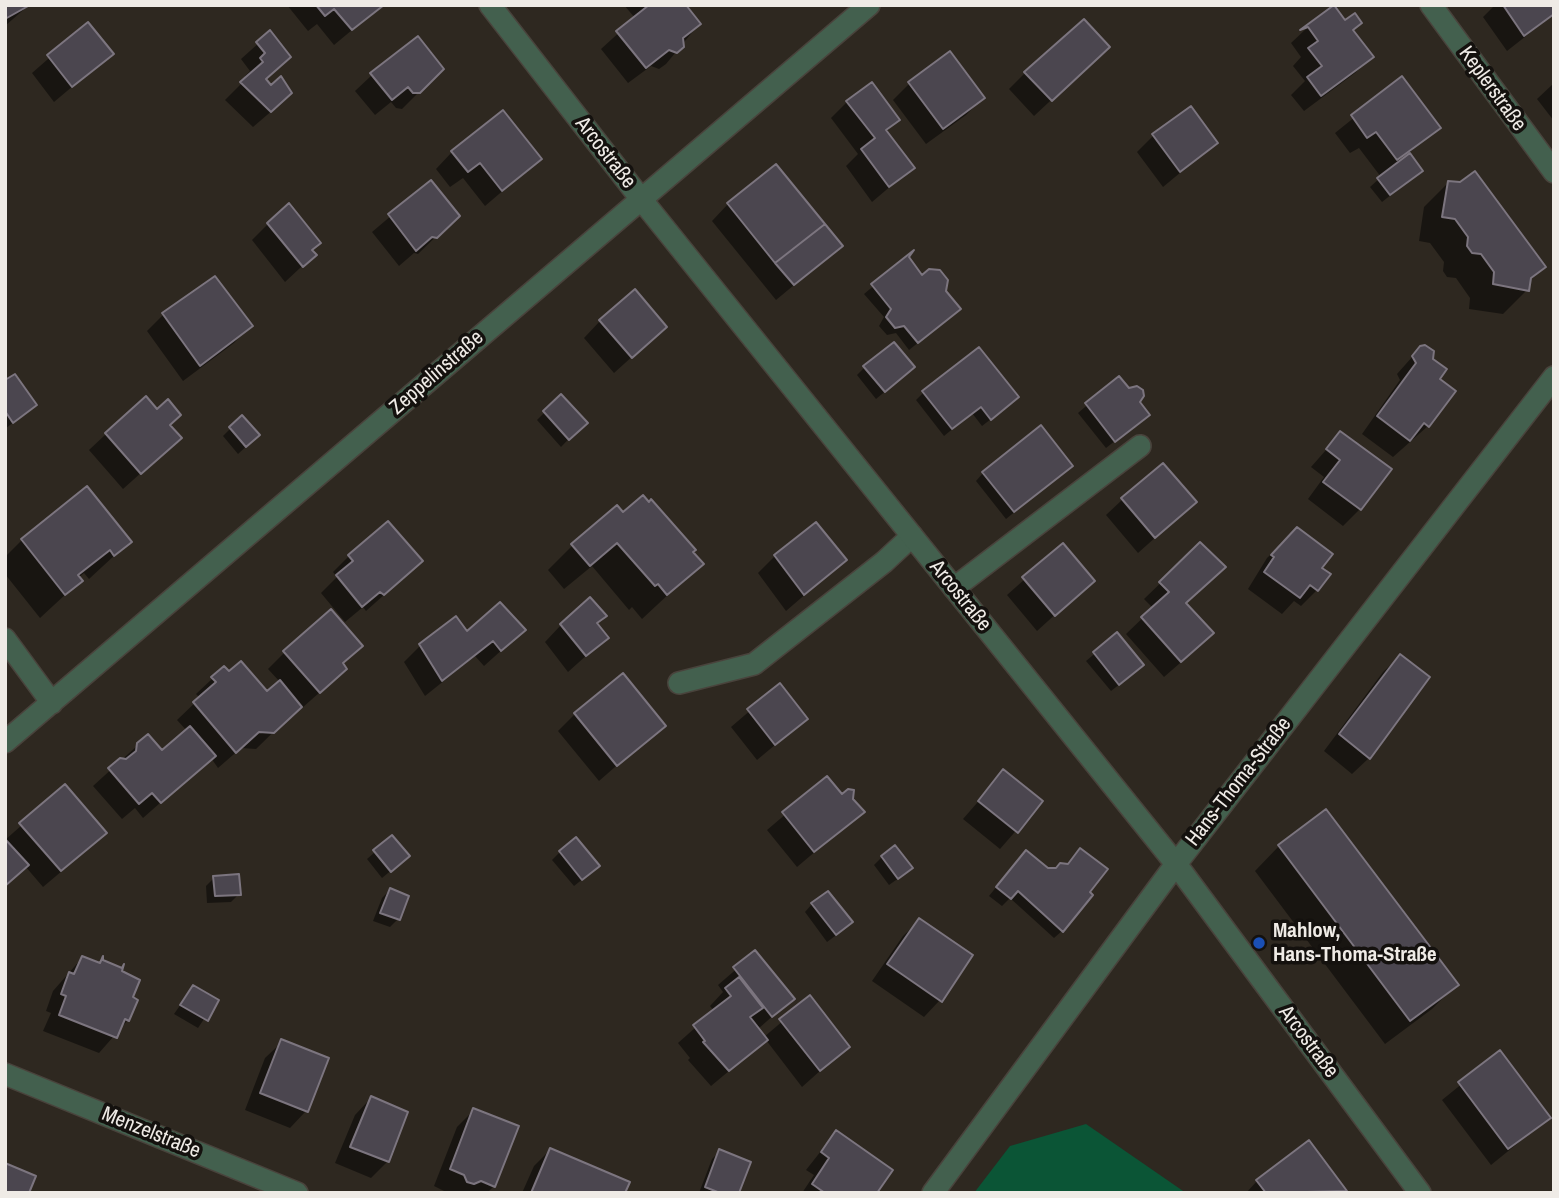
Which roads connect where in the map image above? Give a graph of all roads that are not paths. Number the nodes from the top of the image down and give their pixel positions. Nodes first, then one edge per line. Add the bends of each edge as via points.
1 (490, 5) edge
2 (869, 5) edge
3 (1431, 5) edge
4 (1554, 173) edge
5 (641, 199) junction
6 (1554, 377) edge
7 (1140, 446) dead end
8 (912, 536) junction
9 (954, 589) junction
10 (5, 639) edge
11 (679, 683) dead end
12 (52, 703) junction
13 (5, 742) edge
14 (1176, 864) junction
15 (5, 1074) edge
16 (297, 1193) edge
17 (933, 1193) edge
18 (1420, 1193) edge

1 - 5 street, Arcostraße
2 - 5 street, Zeppelinstraße
3 - 4 street, Keplerstraße
5 - 8 street, Arcostraße
5 - 12 street, Zeppelinstraße
6 - 14 street, Hans-Thoma-Straße
7 - 9 street
8 - 9 street, Arcostraße
8 - 11 street via 754,664
9 - 14 street, Arcostraße
10 - 12 street
12 - 13 street, Zeppelinstraße
14 - 17 street, Hans-Thoma-Straße
14 - 18 street, Arcostraße
15 - 16 street, Menzelstraße

